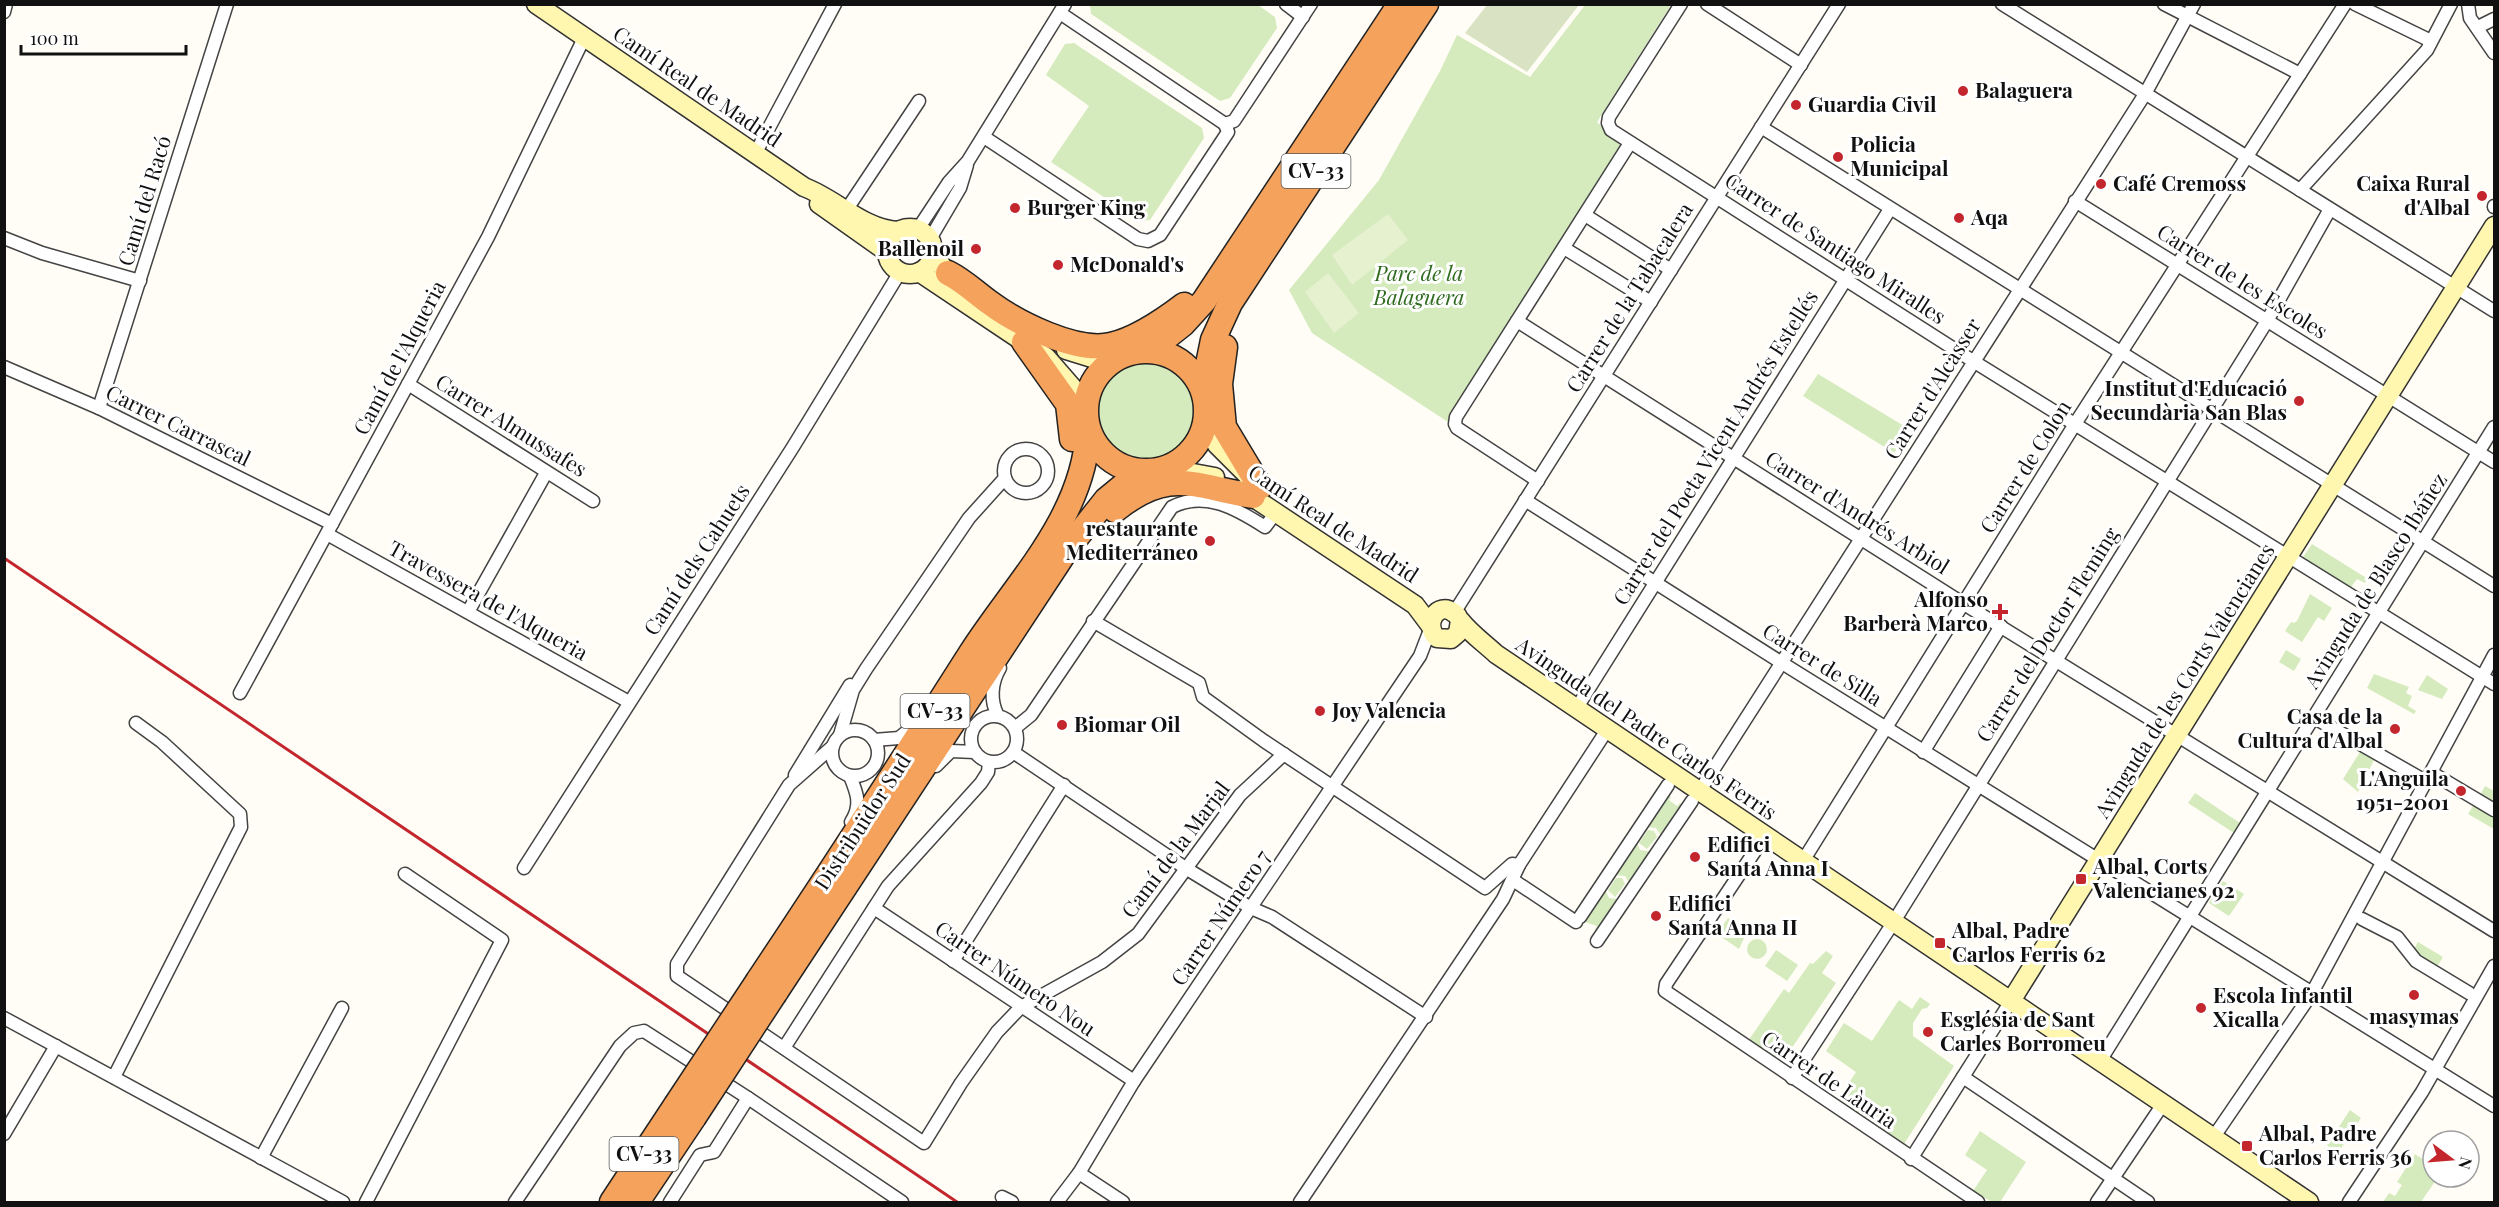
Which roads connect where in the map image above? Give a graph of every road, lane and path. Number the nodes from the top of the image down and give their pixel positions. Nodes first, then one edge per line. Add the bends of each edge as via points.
1 (6, 4) edge
2 (227, 4) edge
3 (536, 4) edge
4 (836, 4) edge
5 (1286, 4) edge
6 (1311, 4) edge
7 (1400, 4) edge
8 (1426, 4) edge
9 (1681, 4) edge
10 (1707, 4) edge
11 (1839, 4) edge
12 (2002, 4) edge
13 (2164, 4) edge
14 (2194, 4) edge
15 (2345, 4) edge
16 (2355, 4) edge
17 (2451, 4) edge
18 (2468, 4) edge
19 (1062, 9) edge
20 (2020, 9) edge
21 (4, 12) edge
22 (2187, 16) junction
23 (1303, 17) junction
24 (2445, 17) junction
25 (2494, 19) edge
26 (2474, 23) junction
27 (585, 38) junction
28 (2431, 41) junction
29 (2494, 53) edge
30 (1801, 65) junction
31 (2300, 74) junction
32 (2145, 94) junction
33 (919, 101) dead end
34 (1225, 124) junction
35 (1761, 128) junction
36 (984, 137) junction
37 (1630, 143) junction
38 (755, 154) junction
39 (2247, 157) junction
40 (804, 186) junction
41 (2300, 190) junction
42 (1717, 197) junction
43 (2075, 201) junction
44 (1890, 208) junction
45 (847, 209) junction
46 (2330, 209) junction
47 (1585, 215) junction
48 (2494, 226) edge
49 (898, 231) junction
50 (4, 238) edge
51 (927, 240) junction
52 (1564, 248) junction
53 (887, 252) junction
54 (2178, 264) junction
55 (1671, 270) junction
56 (900, 272) junction
57 (919, 272) junction
58 (948, 273) junction
59 (1846, 279) junction
60 (1231, 281) junction
61 (140, 282) junction
62 (2020, 288) junction
63 (2457, 288) junction
64 (1651, 302) junction
65 (2494, 311) edge
66 (1517, 321) junction
67 (2266, 321) junction
68 (1024, 342) junction
69 (1150, 350) junction
70 (2121, 352) junction
71 (1114, 359) junction
72 (1973, 362) junction
73 (4, 367) edge
74 (1604, 376) junction
75 (408, 384) junction
76 (1203, 389) junction
77 (2389, 397) junction
78 (1086, 403) junction
79 (2212, 407) junction
80 (99, 408) junction
81 (1205, 424) junction
82 (2075, 424) junction
83 (2494, 427) edge
84 (1088, 431) junction
85 (2479, 452) junction
86 (1732, 458) junction
87 (2494, 462) edge
88 (1166, 468) junction
89 (1140, 472) junction
90 (546, 473) junction
91 (1005, 478) dead end
92 (2167, 480) junction
93 (1538, 481) junction
94 (2333, 486) junction
95 (1256, 492) junction
96 (1526, 500) junction
97 (593, 501) dead end
98 (1277, 511) junction
99 (330, 529) junction
100 (1861, 538) junction
101 (2424, 541) junction
102 (1056, 547) junction
103 (2289, 557) junction
104 (1654, 583) junction
105 (2494, 586) edge
106 (1964, 604) junction
107 (468, 612) junction
108 (2379, 613) junction
109 (1452, 614) junction
110 (993, 619) junction
111 (1021, 619) junction
112 (1093, 621) junction
113 (2001, 626) junction
114 (1438, 633) junction
115 (1496, 654) junction
116 (2494, 656) edge
117 (2055, 660) junction
118 (1782, 663) junction
119 (866, 669) junction
120 (2483, 677) junction
121 (2494, 684) edge
122 (240, 693) dead end
123 (630, 702) junction
124 (849, 702) junction
125 (1576, 709) junction
126 (998, 716) junction
127 (2320, 721) dead end
128 (136, 723) dead end
129 (1015, 728) junction
130 (1886, 728) junction
131 (861, 730) junction
132 (1607, 730) junction
133 (840, 735) junction
134 (2178, 735) junction
135 (874, 740) junction
136 (832, 747) junction
137 (975, 752) junction
138 (1013, 752) junction
139 (1923, 752) junction
140 (1284, 754) junction
141 (989, 762) junction
142 (835, 766) junction
143 (808, 769) junction
144 (850, 776) junction
145 (2437, 776) dead end
146 (2420, 778) dead end
147 (789, 784) junction
148 (1064, 785) junction
149 (1668, 785) dead end
150 (1978, 785) junction
151 (1332, 786) junction
152 (2268, 792) junction
153 (1695, 796) junction
154 (2494, 810) edge
155 (1765, 836) junction
156 (2100, 860) junction
157 (1803, 861) junction
158 (2383, 862) junction
159 (1519, 865) junction
160 (524, 868) dead end
161 (1187, 868) junction
162 (405, 874) dead end
163 (1513, 880) junction
164 (843, 891) junction
165 (815, 895) junction
166 (873, 908) junction
167 (1251, 908) junction
168 (2191, 917) junction
169 (2362, 919) dead end
170 (1893, 922) junction
171 (2494, 931) edge
172 (1597, 941) dead end
173 (953, 961) junction
174 (2494, 966) edge
175 (766, 987) junction
176 (2312, 993) junction
177 (2469, 993) dead end
178 (2011, 1001) junction
179 (1021, 1007) junction
180 (342, 1008) dead end
181 (1426, 1017) junction
182 (4, 1018) edge
183 (56, 1046) junction
184 (784, 1048) junction
185 (2100, 1061) junction
186 (2435, 1070) junction
187 (114, 1077) junction
188 (1963, 1077) junction
189 (1792, 1078) junction
190 (1134, 1081) junction
191 (748, 1098) junction
192 (2163, 1104) junction
193 (2494, 1106) edge
194 (685, 1111) junction
195 (4, 1134) edge
196 (2213, 1138) junction
197 (261, 1158) junction
198 (1911, 1159) junction
199 (1079, 1173) junction
200 (2113, 1179) junction
201 (343, 1203) edge
202 (366, 1203) edge
203 (515, 1203) edge
204 (612, 1203) edge
205 (638, 1203) edge
206 (670, 1203) edge
207 (902, 1203) edge
208 (1056, 1203) edge
209 (1123, 1203) edge
210 (1300, 1203) edge
211 (1978, 1203) edge
212 (2097, 1203) edge
213 (2148, 1203) edge
214 (2309, 1203) edge
215 (2349, 1203) edge

1 - 21 street
2 - 61 street, Camí del Racó
3 - 27 street, Camí Real de Madrid
4 - 38 street
5 - 23 street
6 - 23 street
7 - 60 highway, CV-33
8 - 60 highway, CV-33
9 - 37 street, Carrer de Santiago Miralles via 1609,117 1611,130
10 - 30 street
11 - 30 street, Carrer de la Tabacalera
12 - 20 street
13 - 22 street
14 - 22 street, Carrer d'Alcàsser
15 - 31 street, Carrer de Colon
16 - 28 street
17 - 24 street
18 - 26 street
19 - 34 street
19 - 36 street
20 - 32 street
22 - 31 street
22 - 32 street, Carrer d'Alcàsser
23 - 34 street via 1234,122
24 - 26 street
24 - 28 street
25 - 26 street
26 - 29 street
27 - 38 street, Camí Real de Madrid
27 - 75 street, Camí de l'Alqueria via 488,237
28 - 41 street
30 - 35 street, Carrer de la Tabacalera
31 - 39 street, Carrer de Colon
32 - 39 street
32 - 43 street, Carrer d'Alcàsser
33 - 45 street
34 - 36 street via 1228,132 1160,235 1148,241 1138,239
35 - 42 street, Carrer de la Tabacalera
35 - 44 street
36 - 51 street via 968,161 960,188
37 - 42 street, Carrer de Santiago Miralles
37 - 47 street
38 - 40 street, Camí Real de Madrid
39 - 41 street
39 - 54 street, Carrer de Colon
40 - 45 street, Camí Real de Madrid
40 - 53 street, Camí Real de Madrid via 815,201
41 - 46 street
42 - 55 street, Carrer de la Tabacalera
42 - 59 street, Carrer de Santiago Miralles
43 - 54 street, Carrer de les Escoles
43 - 62 street, Carrer d'Alcàsser
44 - 59 street, Carrer del Poeta Vicent Andrés Estellés
44 - 62 street
45 - 49 street, Camí Real de Madrid via 875,227
46 - 63 street
46 - 67 street, Carrer del Doctor Fleming
47 - 52 street
47 - 55 street
48 - 63 street, Avinguda de les Corts Valencianes
49 - 51 street via 910,228
49 - 53 street via 889,241
50 - 61 street
51 - 57 street via 929,263
51 - 58 street
52 - 64 street
52 - 66 street
53 - 56 street
54 - 67 street, Carrer de les Escoles
54 - 70 street, Carrer de Colon
55 - 64 street, Carrer de la Tabacalera
56 - 57 street
56 - 123 street, Camí dels Cahuets via 794,447
57 - 68 street
58 - 60 highway via 1016,319 1056,337 1095,346 1110,345 1150,328
58 - 71 street via 981,305 1032,335 1082,356
59 - 72 street, Carrer de Santiago Miralles
59 - 86 street, Carrer del Poeta Vicent Andrés Estellés
60 - 69 highway, CV-33
60 - 76 highway, CV-33
60 - 95 highway via 1220,407 1229,440
61 - 80 street, Camí del Racó
62 - 70 street
62 - 72 street, Carrer d'Alcàsser
63 - 65 street
63 - 77 street, Avinguda de les Corts Valencianes
64 - 74 street, Carrer de la Tabacalera
66 - 74 street, Carrer d'Andrés Arbiol
66 - 93 street via 1455,424
67 - 77 street, Carrer de les Escoles
67 - 79 street, Carrer del Doctor Fleming
68 - 78 street via 1058,368
68 - 102 highway via 1061,391 1072,418 1073,436
69 - 71 highway, CV-33
69 - 76 highway via 1182,362
70 - 79 street
70 - 82 street, Carrer de Colon
71 - 78 highway, CV-33 via 1101,370
72 - 82 street, Carrer de Santiago Miralles
72 - 100 street, Carrer d'Alcàsser
73 - 80 street, Carrer Carrascal
74 - 86 street, Carrer d'Andrés Arbiol
74 - 93 street, Carrer de la Tabacalera
75 - 90 street, Carrer Almussafes
75 - 99 street, Camí de l'Alqueria
76 - 81 highway, CV-33
77 - 85 street, Carrer de les Escoles
77 - 94 street, Avinguda de les Corts Valencianes
78 - 84 highway, CV-33
79 - 92 street, Carrer del Doctor Fleming
79 - 94 street
80 - 99 street, Carrer Carrascal
81 - 88 highway, CV-33 via 1198,443 1184,458
81 - 95 street, Camí Real de Madrid via 1217,446
82 - 92 street, Carrer de Santiago Miralles
82 - 106 street, Carrer de Colon
83 - 85 street, Avinguda de Blasco Ibáñez
84 - 89 highway, CV-33 via 1108,459
84 - 102 highway, Distribuïdor Sud / CV-33 via 1080,482
85 - 87 street, Carrer de les Escoles
85 - 101 street, Avinguda de Blasco Ibáñez
86 - 100 street, Carrer d'Andrés Arbiol
86 - 104 street, Carrer del Poeta Vicent Andrés Estellés
88 - 89 highway, CV-33
88 - 95 street, Camí Real de Madrid via 1217,478
89 - 102 highway, Distribuïdor Sud / CV-33
90 - 97 street, Carrer Almussafes
90 - 107 street
91 - 119 street via 969,518
92 - 103 street, Carrer de Santiago Miralles
92 - 117 street, Carrer del Doctor Fleming
93 - 96 street, Carrer de la Tabacalera
94 - 101 street
94 - 103 street, Avinguda de les Corts Valencianes
95 - 98 street, Camí Real de Madrid
95 - 102 highway via 1189,483 1160,484 1137,494
95 - 109 street, Camí Real de Madrid
96 - 104 street, Carrer de Silla
96 - 109 street, Carrer de la Tabacalera
98 - 112 street via 1265,527 1232,506 1207,501 1181,502 1172,507
98 - 114 street, Camí Real de Madrid via 1415,605
99 - 107 street, Travessera de l'Alqueria
99 - 122 street, Camí de l'Alqueria
100 - 106 street, Carrer d'Andrés Arbiol
100 - 118 street, Carrer d'Alcàsser
101 - 105 street
101 - 108 street, Avinguda de Blasco Ibáñez
102 - 110 highway, Distribuïdor Sud / CV-33
102 - 111 highway, Distribuïdor Sud / CV-33
103 - 108 street, Carrer de Santiago Miralles
103 - 134 street, Avinguda de les Corts Valencianes
104 - 118 street, Carrer de Silla
104 - 125 street, Carrer del Poeta Vicent Andrés Estellés
106 - 113 street, Carrer d'Andrés Arbiol
106 - 130 street, Carrer de Colon
107 - 123 street, Travessera de l'Alqueria
108 - 120 street, Carrer de Santiago Miralles
108 - 152 street, Avinguda de Blasco Ibáñez
109 - 114 street via 1432,616
109 - 114 street via 1458,633
109 - 115 street, Avinguda del Padre Carlos Ferris
110 - 135 street via 980,631 915,725 899,738
110 - 165 highway, Distribuïdor Sud / CV-33
111 - 126 street via 1016,640 993,684
111 - 164 highway, Distribuïdor Sud / CV-33
112 - 129 street via 1031,714
112 - 140 street via 1199,683 1203,697
113 - 117 street, Carrer d'Andrés Arbiol
113 - 139 street
114 - 115 street, Avinguda del Padre Carlos Ferris
114 - 151 street, Carrer Número 7
115 - 125 street, Avinguda del Padre Carlos Ferris
116 - 120 street
117 - 134 street, Carrer d'Andrés Arbiol
117 - 150 street, Carrer del Doctor Fleming
118 - 130 street, Carrer de Silla
118 - 153 street, Carrer d'Alcàsser
119 - 124 street
119 - 147 street via 853,680
120 - 121 street, Carrer de Santiago Miralles
120 - 158 street
123 - 160 street, Camí dels Cahuets
124 - 131 street
124 - 133 street
125 - 132 street, Avinguda del Padre Carlos Ferris
126 - 129 street
126 - 137 street via 983,718 973,730
127 - 146 street
128 - 187 street via 240,814 241,827
129 - 138 street
130 - 139 street, Carrer de Silla
130 - 157 street, Carrer de Colon
131 - 133 street
131 - 135 street
132 - 153 street, Avinguda del Padre Carlos Ferris
132 - 159 street
133 - 136 street
134 - 152 street, Carrer d'Andrés Arbiol
134 - 156 street, Avinguda de les Corts Valencianes
135 - 144 street via 878,753 874,766 864,775
136 - 142 street
136 - 143 street
137 - 141 street
137 - 164 street via 951,751 942,757 865,870
138 - 141 street via 1003,760
138 - 148 street
139 - 150 street, Carrer de Silla
140 - 151 street
140 - 161 street, Camí de la Marjal via 1240,795
141 - 166 street via 981,783 888,886
142 - 143 street
142 - 144 street
143 - 147 street
144 - 165 street via 859,805
145 - 154 street
147 - 184 street via 676,964 683,980
148 - 161 street
148 - 173 street
149 - 163 street via 1578,920
150 - 156 street, Carrer de Silla
150 - 170 street, Carrer del Doctor Fleming
151 - 159 street via 1485,888 1512,864
151 - 167 street, Carrer Número 7
152 - 158 street, Carrer d'Andrés Arbiol
152 - 168 street, Avinguda de Blasco Ibáñez
153 - 155 street, Avinguda del Padre Carlos Ferris
153 - 172 street, Carrer d'Alcàsser
155 - 157 street, Avinguda del Padre Carlos Ferris
155 - 189 street, Carrer de Làuria via 1665,991
156 - 168 street, Carrer de Silla
156 - 178 street, Avinguda de les Corts Valencianes
157 - 170 street, Avinguda del Padre Carlos Ferris
158 - 171 street, Carrer d'Andrés Arbiol
158 - 176 street
159 - 163 street
161 - 167 street
161 - 179 street, Camí de la Marjal via 1138,934 1102,962
162 - 202 street via 502,940
163 - 181 street
164 - 175 highway, Distribuïdor Sud / CV-33
165 - 175 highway, Distribuïdor Sud / CV-33
166 - 173 street, Carrer Número Nou
166 - 184 street
167 - 181 street via 1272,917
167 - 190 street, Carrer Número 7
168 - 176 street, Carrer de Silla
168 - 185 street, Avinguda de Blasco Ibáñez
169 - 177 street via 2397,937 2416,961
170 - 178 street, Avinguda del Padre Carlos Ferris
170 - 189 street, Carrer del Doctor Fleming
173 - 179 street, Carrer Número Nou
174 - 186 street
175 - 194 highway, Distribuïdor Sud / CV-33, bridge
176 - 186 street, Carrer de Silla
176 - 196 street
178 - 185 street, Avinguda del Padre Carlos Ferris
178 - 188 street, Avinguda de les Corts Valencianes
179 - 184 street, Camí de la Marjal via 981,1054 924,1143
179 - 190 street, Carrer Número Nou
180 - 197 street
181 - 210 street
182 - 183 street
183 - 187 street
183 - 195 street
185 - 192 street, Avinguda del Padre Carlos Ferris
186 - 193 street, Carrer de Silla
186 - 215 street
187 - 197 street
188 - 198 street, Avinguda de les Corts Valencianes
188 - 200 street
189 - 198 street, Carrer de Làuria
190 - 199 street, Carrer Número 7
191 - 203 street via 653,1035 644,1031 634,1033 620,1046
191 - 206 street via 714,1152 700,1155
191 - 207 street
192 - 196 street, Avinguda del Padre Carlos Ferris
192 - 200 street
194 - 204 highway, Distribuïdor Sud / CV-33
194 - 205 highway, Distribuïdor Sud / CV-33
196 - 214 street, Avinguda del Padre Carlos Ferris
197 - 201 street
198 - 211 street, Carrer de Làuria
199 - 208 street, Carrer Número 7
199 - 209 street
200 - 212 street
200 - 213 street

